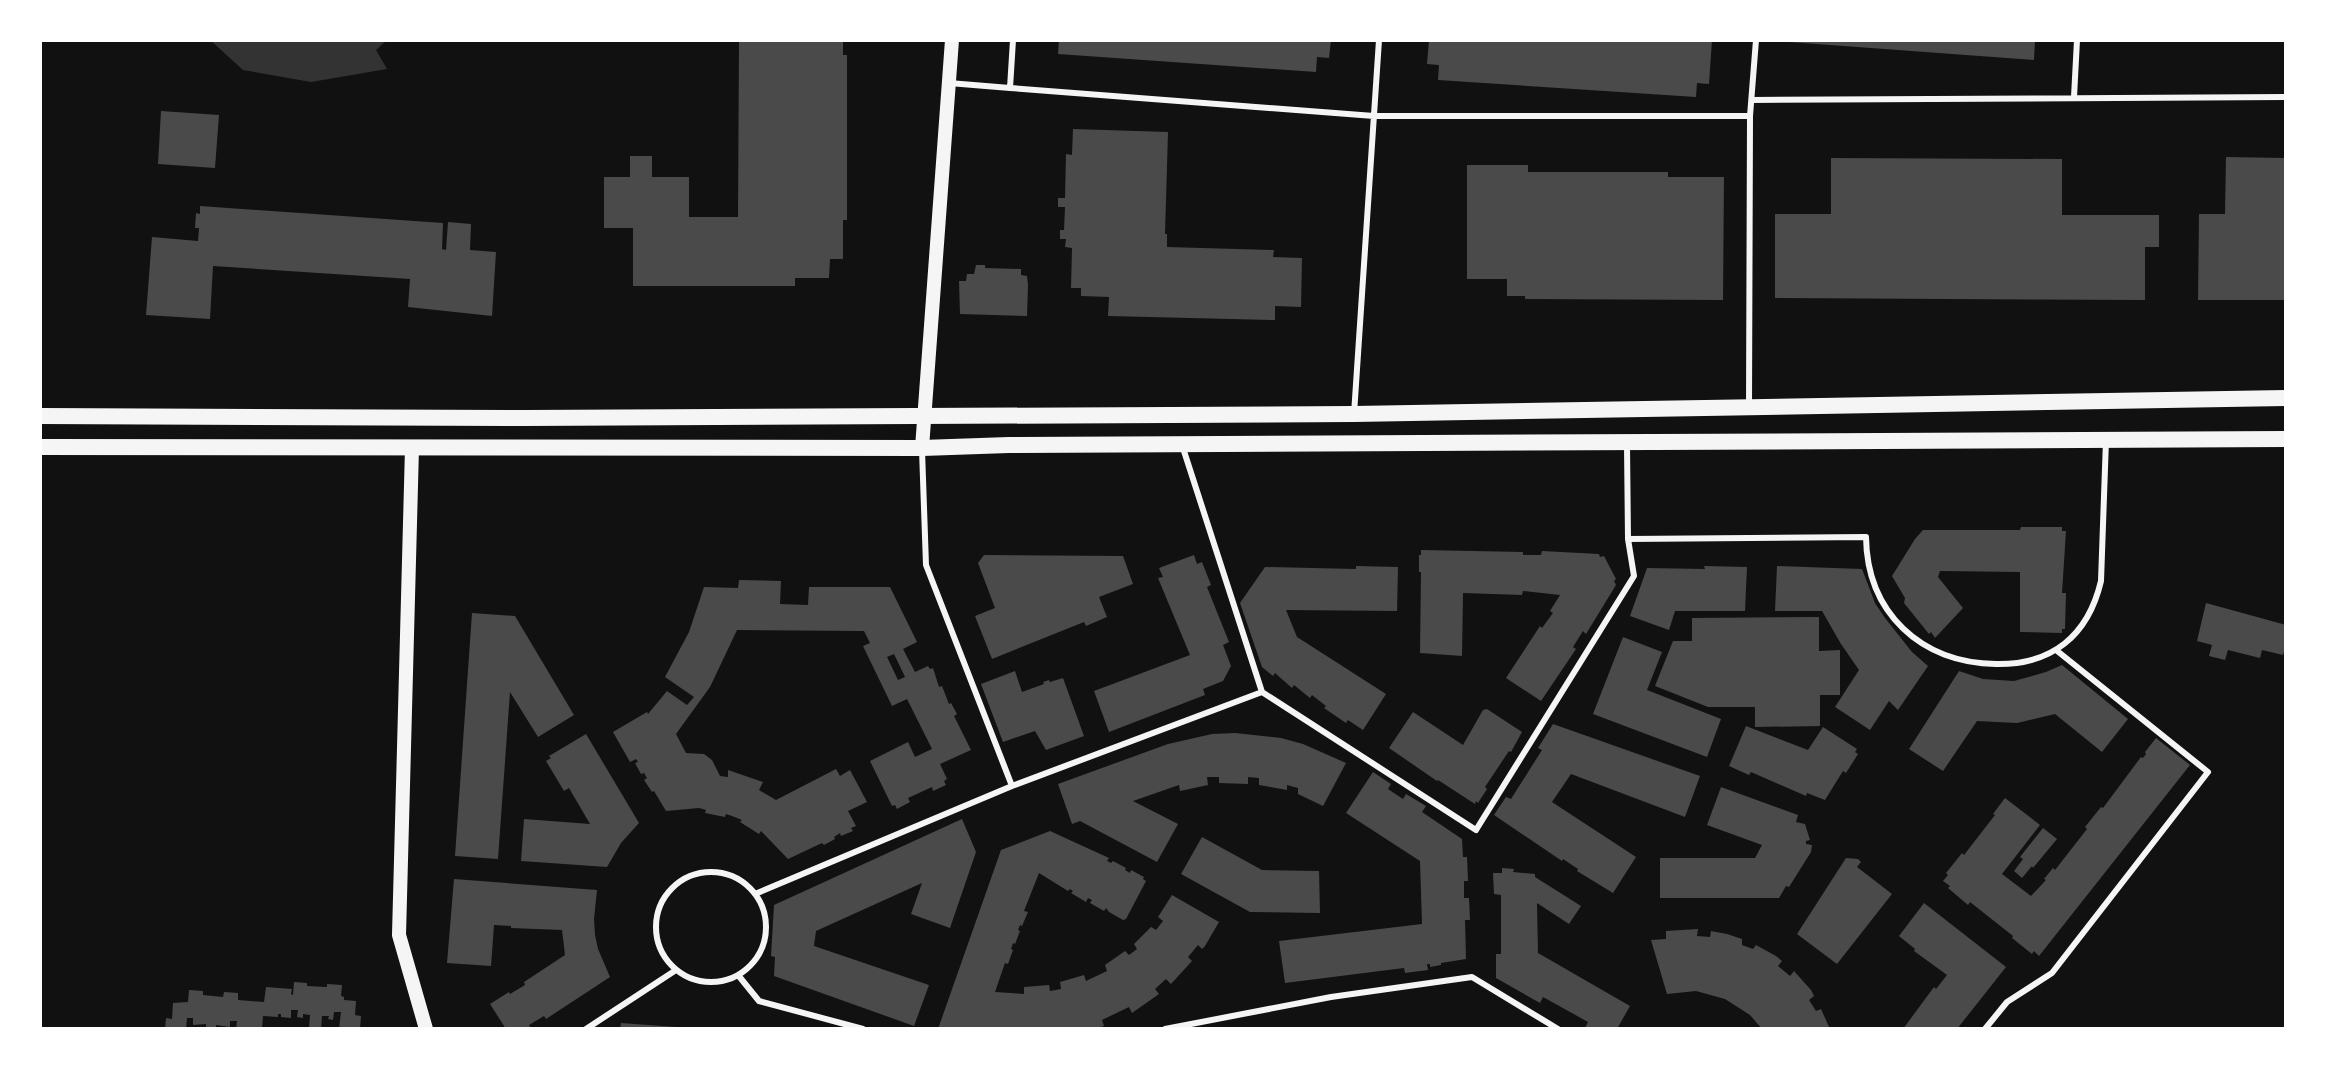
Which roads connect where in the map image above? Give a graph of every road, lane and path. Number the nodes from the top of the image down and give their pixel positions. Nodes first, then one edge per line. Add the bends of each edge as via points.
1 (952, 40) edge
2 (1013, 40) edge
3 (1379, 40) edge
4 (1756, 40) edge
5 (2077, 40) edge
6 (949, 83) junction
7 (1010, 88) junction
8 (2074, 97) junction
9 (2286, 97) edge
10 (1752, 100) junction
11 (1374, 116) junction
12 (1750, 116) junction
13 (2286, 398) edge
14 (1749, 407) junction
15 (1354, 414) junction
16 (924, 415) junction
17 (40, 416) edge
18 (2286, 439) edge
19 (2106, 440) junction
20 (1627, 442) junction
21 (1182, 445) junction
22 (40, 447) edge
23 (412, 448) junction
24 (922, 448) junction
25 (1628, 539) junction
26 (2056, 650) junction
27 (1262, 692) junction
28 (1012, 786) junction
29 (755, 894) junction
30 (676, 970) junction
31 (738, 975) junction
32 (426, 1029) edge
33 (586, 1029) edge
34 (863, 1029) edge
35 (1165, 1029) edge
36 (1558, 1029) edge
37 (1985, 1029) edge

1 - 6 street
2 - 7 lane
3 - 11 lane
4 - 10 lane
5 - 8 lane
6 - 7 lane
6 - 16 street
7 - 11 lane
8 - 9 lane
8 - 10 lane
10 - 12 lane
11 - 12 lane
11 - 15 lane
12 - 14 lane
13 - 14 main road
14 - 15 main road
15 - 16 main road
16 - 17 main road
16 - 24 street
18 - 19 main road
19 - 20 main road
19 - 26 lane via 2097,598 2080,630
20 - 21 main road
20 - 25 lane
21 - 24 main road
21 - 27 lane
22 - 23 main road
23 - 24 main road
23 - 32 street via 399,935
24 - 28 lane via 926,565
25 - 26 lane via 1866,537 1869,568 1883,603 1922,644 1977,664 2028,662
25 - 27 lane via 1634,576 1476,830
26 - 37 lane via 2208,772 2052,973 2007,1002
27 - 28 lane
28 - 29 lane
29 - 30 lane via 734,878 708,873 672,888 658,910 656,936
29 - 31 lane via 765,918 763,945
30 - 31 lane via 699,981
30 - 33 lane
31 - 34 lane via 759,1001
35 - 36 lane via 1472,977

